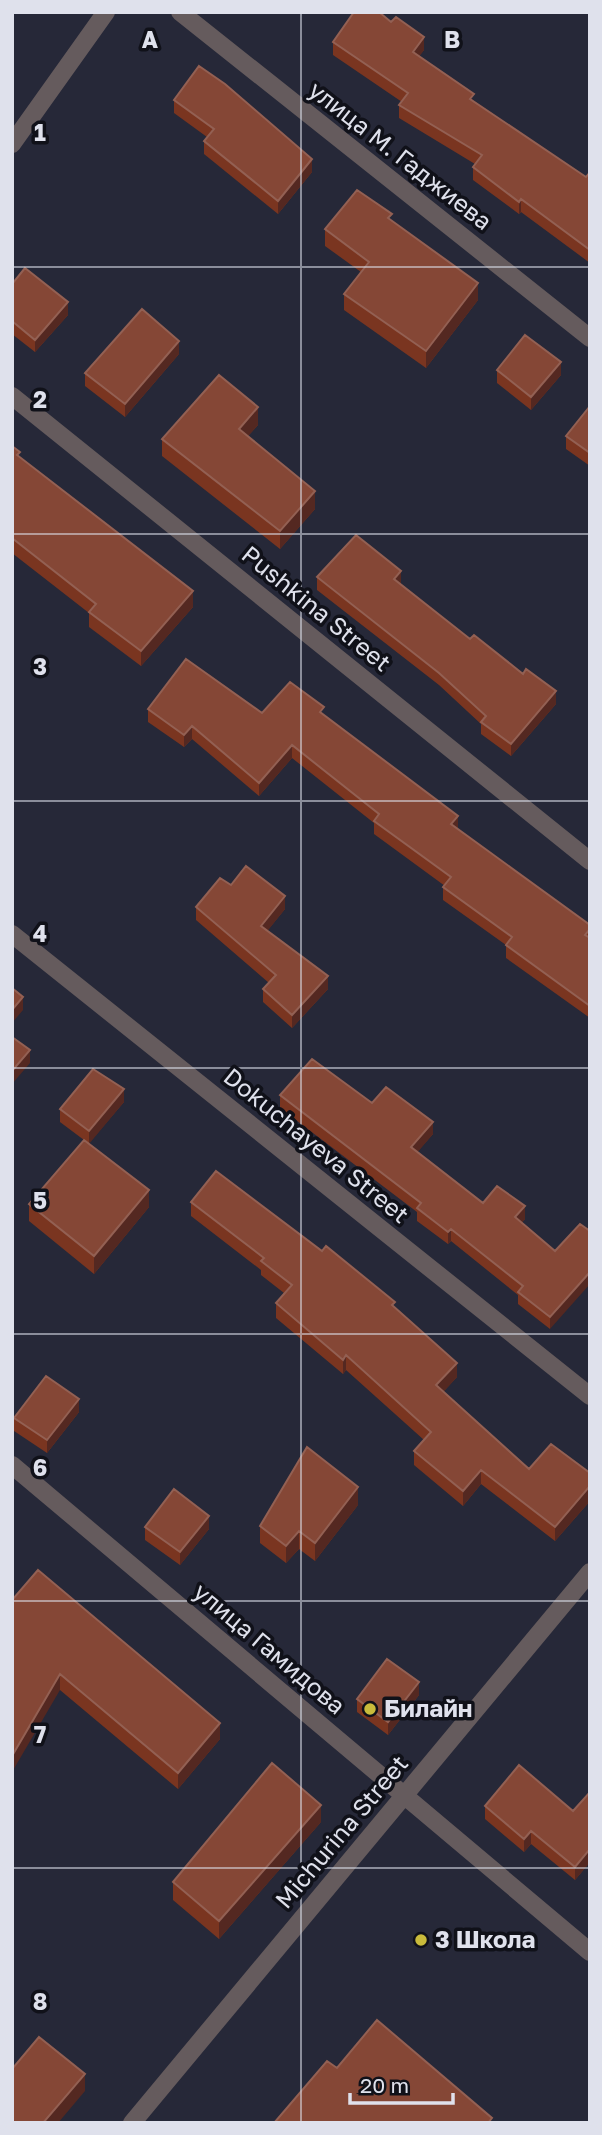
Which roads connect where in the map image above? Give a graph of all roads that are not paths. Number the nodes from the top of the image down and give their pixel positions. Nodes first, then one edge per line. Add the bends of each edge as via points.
1 (106, 12) edge
2 (180, 12) edge
3 (12, 144) edge
4 (590, 338) edge
5 (12, 396) edge
6 (590, 861) edge
7 (12, 934) edge
8 (590, 1395) edge
9 (12, 1465) edge
10 (590, 1572) edge
11 (404, 1795) junction
12 (590, 1952) edge
13 (132, 2123) edge

1 - 3 street
2 - 4 street, улица М. Гаджиева
5 - 6 street, Pushkina Street
7 - 8 street, Dokuchayeva Street
9 - 11 street, улица Гамидова
10 - 11 street, Michurina Street
11 - 12 street, улица Гамидова
11 - 13 street, Michurina Street

